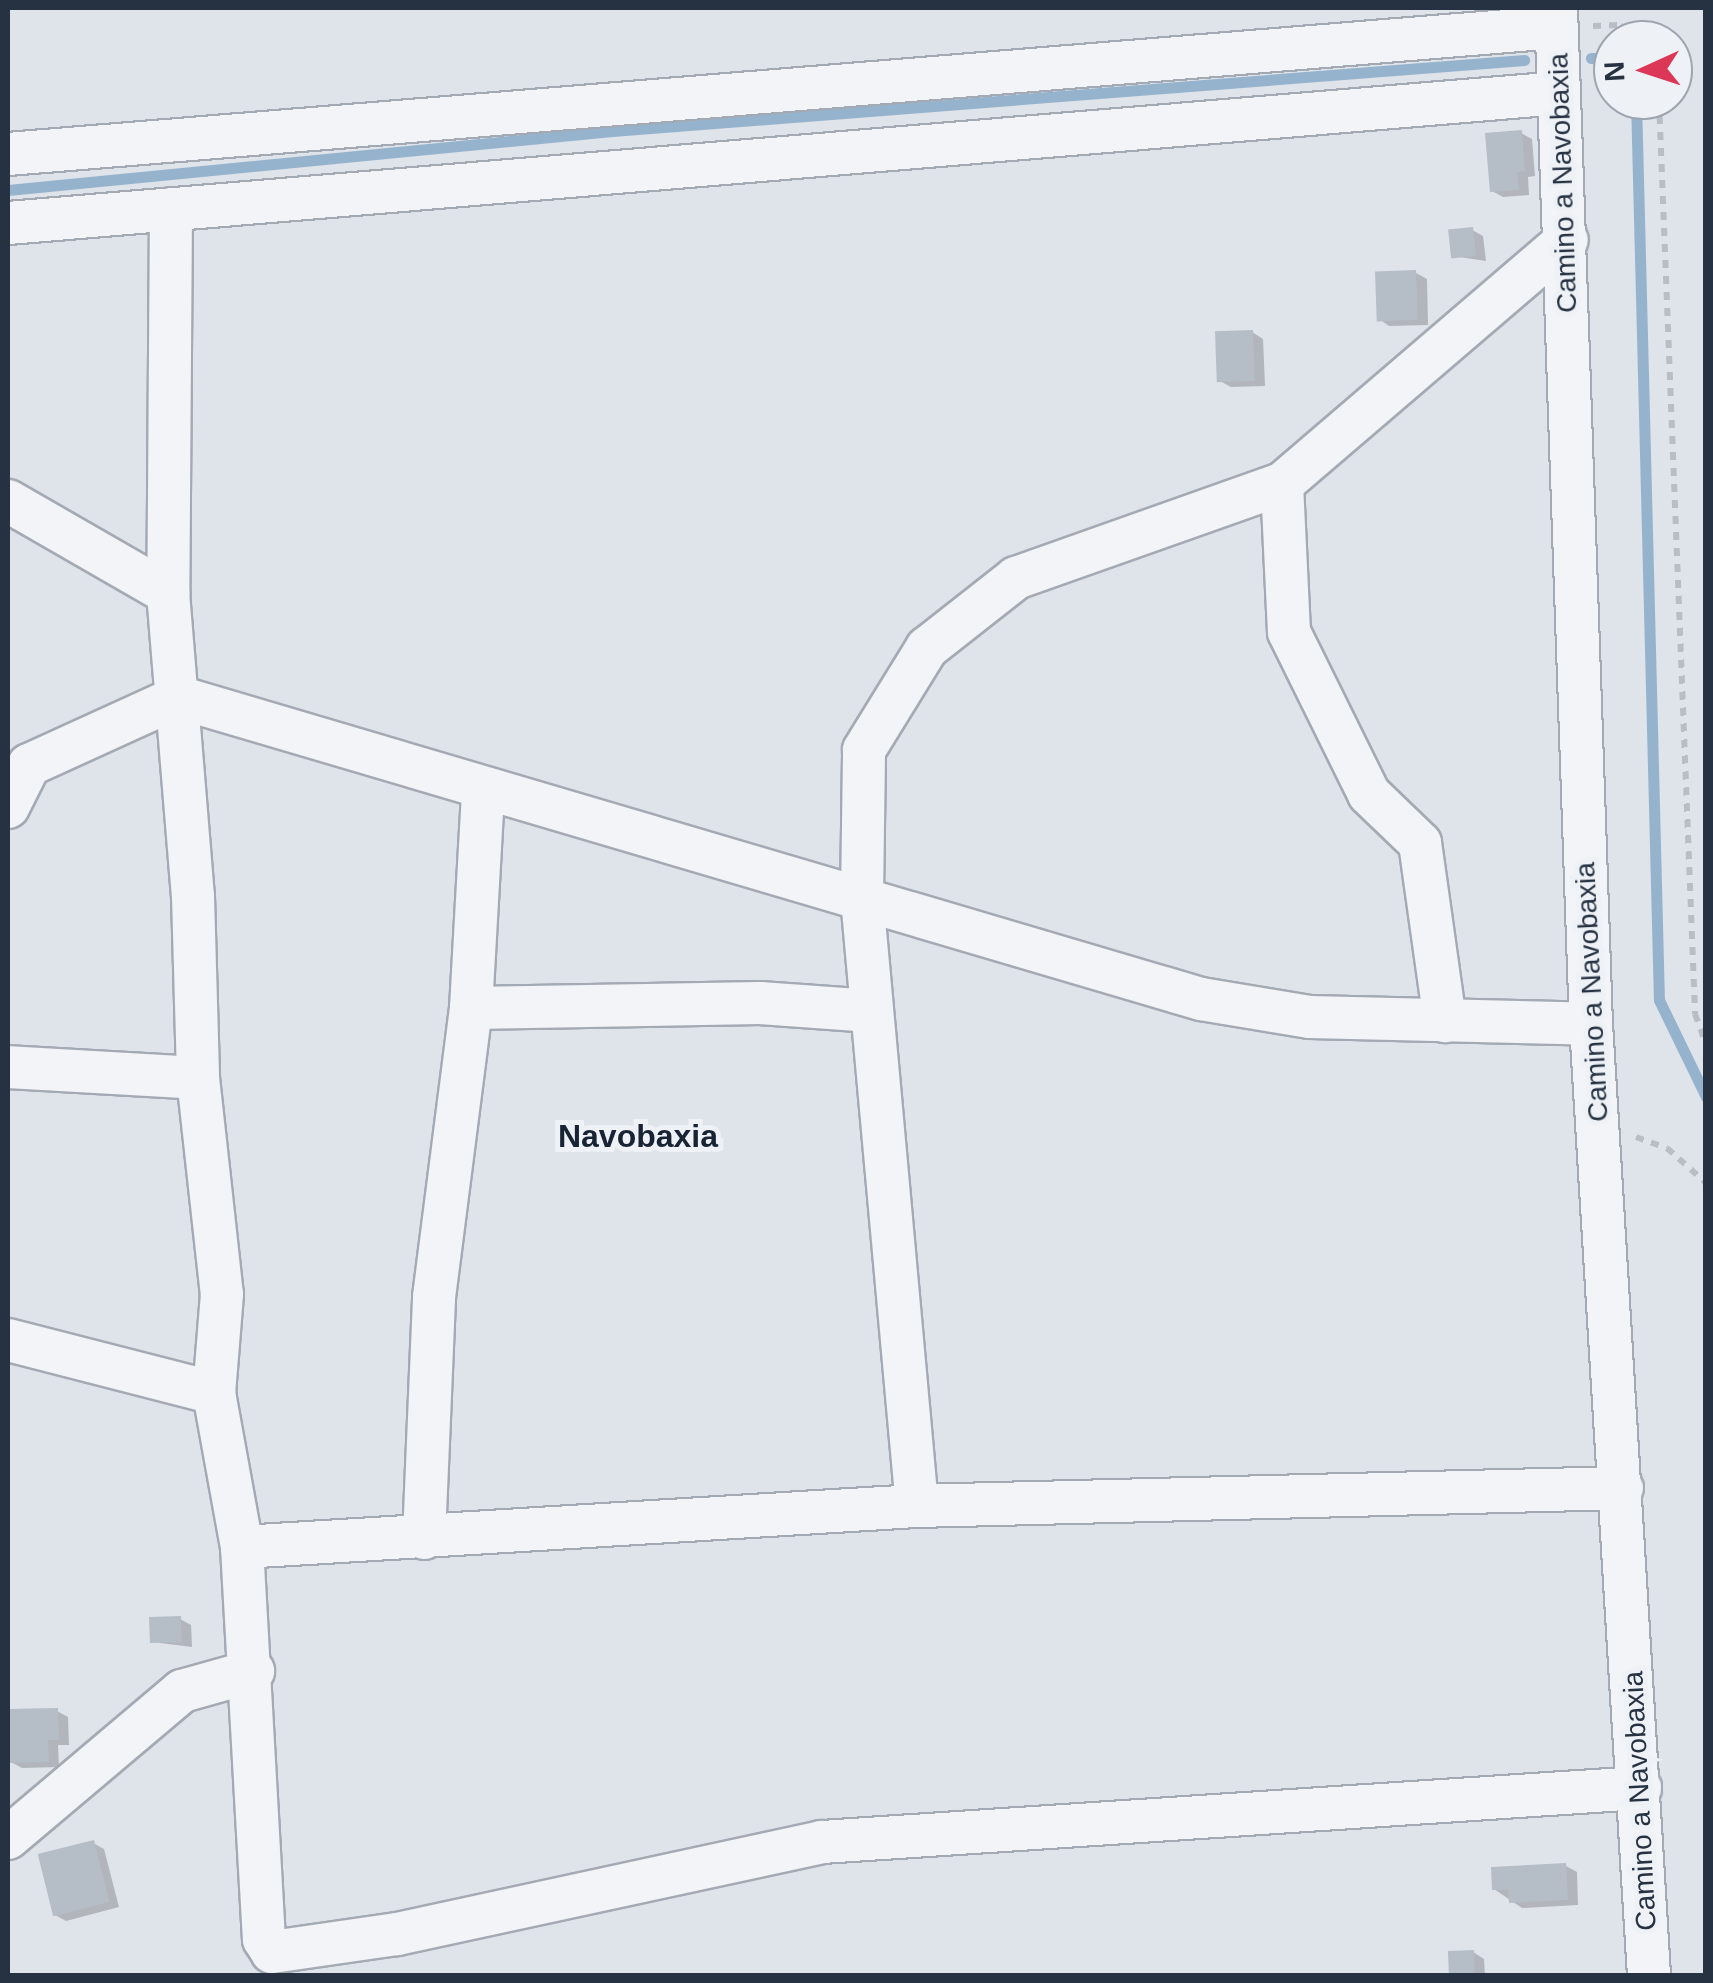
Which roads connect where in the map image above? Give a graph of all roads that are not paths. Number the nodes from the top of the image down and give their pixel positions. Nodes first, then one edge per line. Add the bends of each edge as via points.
1 (1557, 17) edge
2 (1558, 93) junction
3 (8, 154) edge
4 (171, 209) junction
5 (8, 224) edge
6 (1567, 240) junction
7 (1282, 484) junction
8 (8, 500) edge
9 (168, 593) junction
10 (178, 697) junction
11 (483, 790) junction
12 (8, 807) edge
13 (862, 898) junction
14 (472, 1008) junction
15 (872, 1012) junction
16 (1445, 1021) junction
17 (1591, 1024) junction
18 (8, 1068) edge
19 (198, 1078) junction
20 (8, 1340) edge
21 (214, 1393) junction
22 (1622, 1488) junction
23 (917, 1506) junction
24 (424, 1538) junction
25 (242, 1547) junction
26 (252, 1671) junction
27 (1640, 1788) junction
28 (8, 1838) edge
29 (1650, 1976) edge

1 - 2 street, Camino a Navobaxia
1 - 3 street
2 - 4 street
2 - 6 street, Camino a Navobaxia
4 - 5 street
4 - 9 street
6 - 7 street
6 - 17 street, Camino a Navobaxia
7 - 13 street via 1016,578 926,648 864,750
7 - 16 street via 1289,632 1369,794 1420,843
8 - 9 street
9 - 10 street
10 - 11 street
10 - 12 street via 29,765
10 - 19 street
11 - 13 street
11 - 14 street
13 - 15 street
13 - 16 street via 1201,999 1310,1016
14 - 15 street via 760,1003
14 - 24 street via 434,1297
15 - 23 street
16 - 17 street
17 - 22 street, Camino a Navobaxia
18 - 19 street
19 - 21 street via 222,1294
20 - 21 street
21 - 25 street
22 - 23 street
22 - 27 street, Camino a Navobaxia
23 - 24 street
24 - 25 street
25 - 26 street
26 - 27 street via 264,1940 272,1952 397,1934 822,1842
26 - 28 street via 182,1691
27 - 29 street, Camino a Navobaxia

